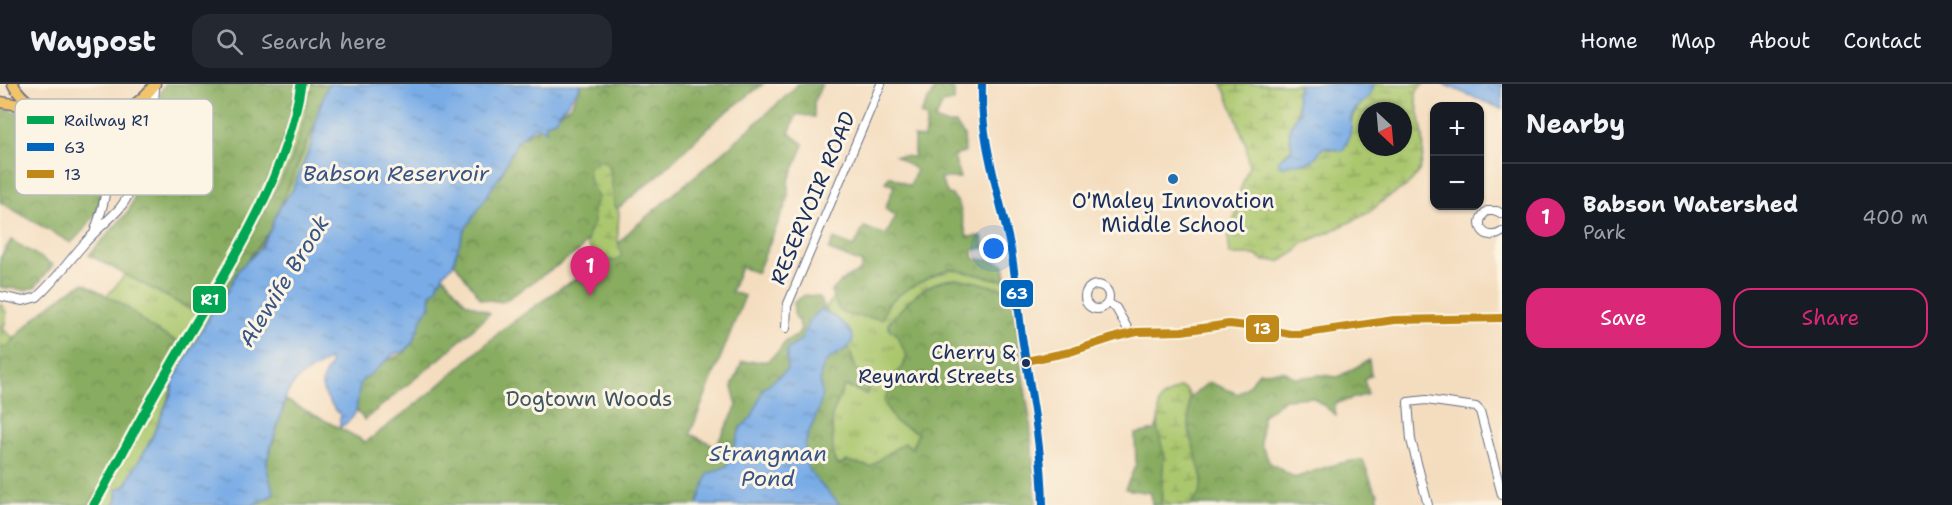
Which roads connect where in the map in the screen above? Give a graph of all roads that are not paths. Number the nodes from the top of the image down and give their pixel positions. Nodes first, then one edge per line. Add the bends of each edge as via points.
1 (13, 84) edge
2 (881, 84) edge
3 (982, 84) edge
4 (155, 85) edge
5 (26, 99) edge
6 (142, 99) edge
7 (0, 102) edge
8 (15, 104) edge
9 (106, 195) edge
10 (127, 195) edge
11 (1502, 214) edge
12 (94, 232) junction
13 (1502, 232) edge
14 (0, 296) edge
15 (1108, 303) dead end
16 (1502, 318) edge
17 (786, 328) dead end
18 (1130, 333) junction
19 (1026, 361) junction
20 (1502, 495) edge
21 (1043, 505) edge
22 (1428, 505) edge

1 - 5 highway
2 - 17 street, RESERVOIR ROAD via 787,306
3 - 19 street via 990,161 1011,249
4 - 6 highway
7 - 8 highway
9 - 12 street
10 - 12 street via 120,208
11 - 13 street via 1487,211 1480,224 1488,235
12 - 14 street via 37,297 23,301
15 - 18 street via 1116,308
16 - 18 street via 1394,320 1300,334 1229,324
18 - 19 street
19 - 21 street via 1040,450
20 - 22 street via 1476,407 1426,400 1408,402 1411,440

